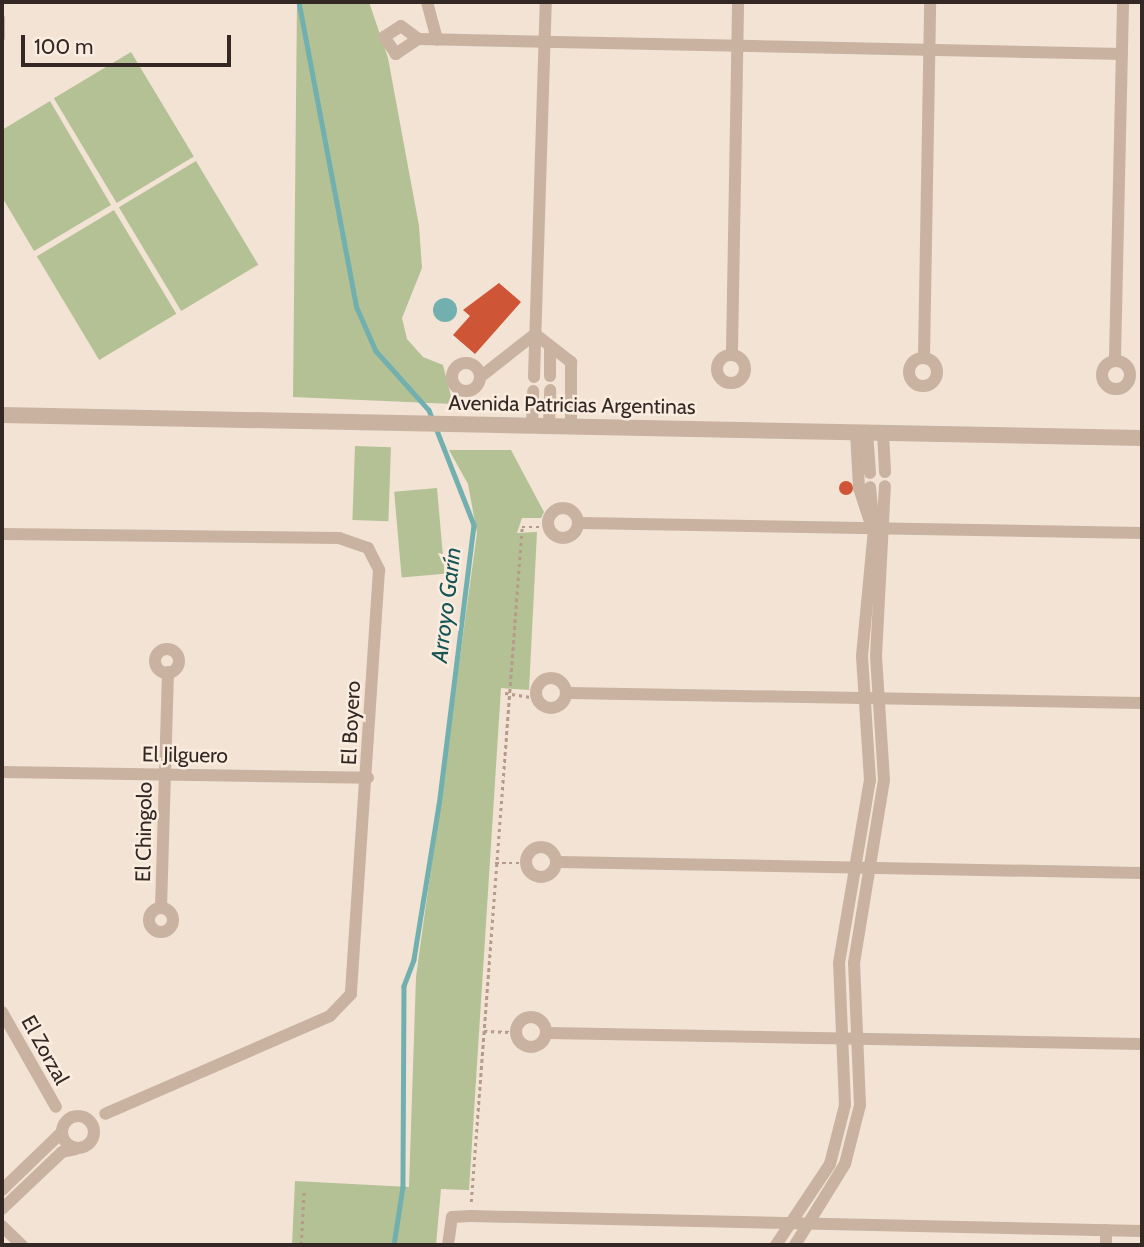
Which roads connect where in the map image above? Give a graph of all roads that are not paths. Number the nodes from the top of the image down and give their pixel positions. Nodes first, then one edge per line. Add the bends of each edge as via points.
1 (427, 2) edge
2 (546, 2) edge
3 (738, 2) edge
4 (930, 2) edge
5 (1123, 2) edge
6 (2, 18) edge
7 (2, 38) edge
8 (418, 39) dead end
9 (437, 40) junction
10 (545, 42) junction
11 (737, 47) junction
12 (930, 50) junction
13 (1122, 54) junction
14 (535, 334) junction
15 (551, 346) junction
16 (732, 351) dead end
17 (924, 356) dead end
18 (1115, 357) dead end
19 (484, 374) dead end
20 (2, 415) edge
21 (550, 425) junction
22 (533, 426) junction
23 (571, 426) junction
24 (869, 432) junction
25 (1142, 439) edge
26 (885, 472) dead end
27 (870, 473) dead end
28 (885, 486) dead end
29 (870, 487) dead end
30 (582, 523) junction
31 (874, 528) junction
32 (888, 528) junction
33 (1142, 533) edge
34 (2, 534) edge
35 (168, 672) dead end
36 (569, 693) junction
37 (865, 699) junction
38 (879, 699) junction
39 (1142, 703) edge
40 (2, 772) edge
41 (164, 774) junction
42 (368, 778) junction
43 (559, 862) junction
44 (855, 868) junction
45 (870, 868) junction
46 (1142, 873) edge
47 (161, 908) dead end
48 (2, 1012) edge
49 (549, 1033) junction
50 (846, 1038) junction
51 (860, 1038) junction
52 (1142, 1044) edge
53 (56, 1107) junction
54 (105, 1114) junction
55 (82, 1117) junction
56 (62, 1130) junction
57 (94, 1131) junction
58 (76, 1149) junction
59 (2, 1190) edge
60 (2, 1209) edge
61 (793, 1223) junction
62 (810, 1224) junction
63 (2, 1226) edge
64 (1106, 1230) junction
65 (1142, 1231) edge
66 (22, 1245) edge
67 (448, 1245) edge
68 (776, 1245) edge
69 (794, 1245) edge
70 (1106, 1245) edge

1 - 9 street
2 - 10 street
3 - 11 street
4 - 12 street
5 - 13 street
6 - 7 lane
8 - 9 street
9 - 10 street
10 - 11 street
10 - 14 street
11 - 12 street
11 - 16 street
12 - 13 street
12 - 17 street
13 - 18 street
14 - 15 street
14 - 19 street
14 - 22 street
15 - 21 street
15 - 23 street via 571,362
20 - 22 street, Avenida Patricias Argentinas
21 - 22 street, Avenida Patricias Argentinas
21 - 23 street, Avenida Patricias Argentinas
23 - 24 street, Avenida Patricias Argentinas
24 - 25 street, Avenida Patricias Argentinas
24 - 26 street
24 - 27 street
24 - 31 street via 862,506
28 - 32 street
29 - 31 street
30 - 30 street via 563,508 551,514 549,527 562,537
30 - 31 street
31 - 32 street
31 - 37 street via 862,656
32 - 33 street
32 - 38 street via 876,656
34 - 42 street, El Boyero via 359,542 379,570
35 - 41 street, El Chingolo
36 - 36 street via 550,678 538,684 536,698 550,708
36 - 37 street
37 - 38 street
37 - 44 street via 870,780
38 - 39 street
38 - 45 street via 884,780
40 - 41 street, El Jilguero
41 - 42 street, El Jilguero
41 - 47 street, El Chingolo
42 - 54 street, El Boyero via 356,976 342,1008
43 - 43 street via 540,848 525,863 540,877
43 - 44 street
44 - 45 street
44 - 50 street via 840,952
45 - 46 street
45 - 51 street via 855,941
48 - 53 street, El Zorzal
49 - 49 street via 530,1018 515,1032 530,1047
49 - 50 street
50 - 51 street
50 - 61 street via 848,1079 837,1144
51 - 52 street
51 - 62 street via 862,1079 852,1144
53 - 55 street
53 - 56 street, El Zorzal
54 - 55 street, El Boyero
54 - 57 street
55 - 56 street
55 - 57 street
56 - 58 street
56 - 59 street
57 - 58 street via 90,1144
58 - 60 street via 62,1153
61 - 62 street
61 - 67 street via 452,1217
61 - 68 street
62 - 64 street
62 - 69 street
63 - 66 street
64 - 65 street
64 - 70 street

